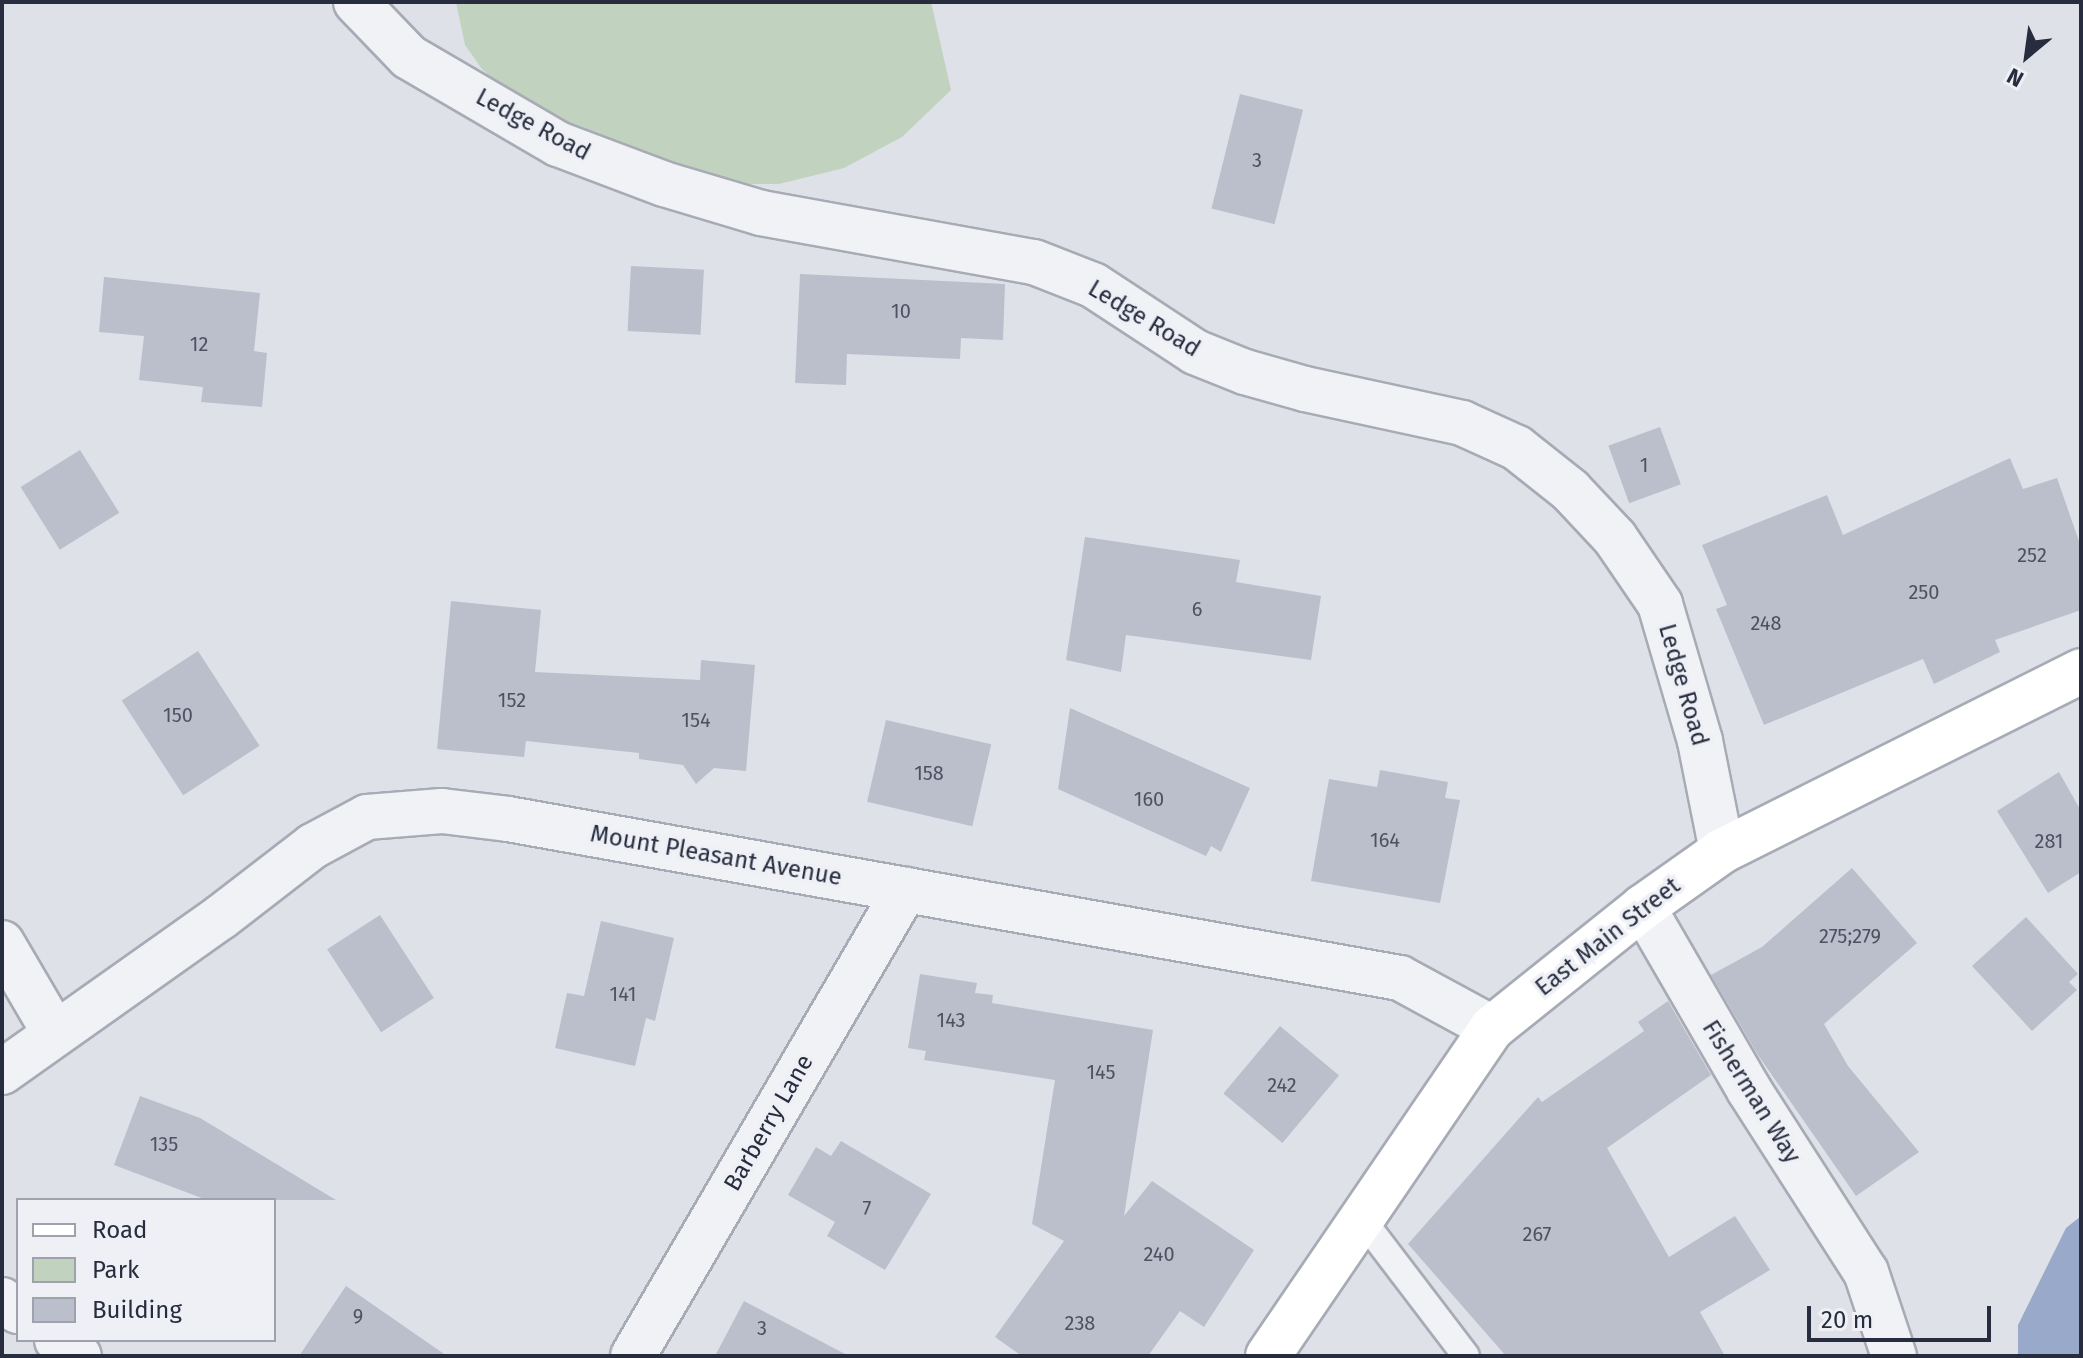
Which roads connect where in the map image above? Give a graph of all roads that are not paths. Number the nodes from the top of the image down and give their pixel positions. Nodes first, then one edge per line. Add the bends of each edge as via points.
1 (356, 2) edge
2 (2081, 671) edge
3 (1722, 851) junction
4 (905, 890) junction
5 (1643, 907) junction
6 (2, 943) edge
7 (1492, 1028) junction
8 (54, 1032) junction
9 (2, 1072) edge
10 (1361, 1218) junction
11 (60, 1342) edge
12 (79, 1356) edge
13 (633, 1356) edge
14 (1268, 1356) edge
15 (1466, 1356) edge
16 (1894, 1356) edge

1 - 3 street, Ledge Road via 409,57 558,144 761,213 1034,262 1093,285 1152,327 1220,362 1305,389 1462,423 1517,448 1570,490 1615,538 1660,604 1700,741
2 - 3 main road, East Main Street
3 - 5 main road, East Main Street
4 - 7 street, Mount Pleasant Avenue via 1400,978
4 - 8 street, Mount Pleasant Avenue via 508,819 442,811 367,817 313,846 221,917
4 - 13 street, Barberry Lane
5 - 7 main road, East Main Street
5 - 16 street, Fisherman Way via 1749,1090 1866,1272
6 - 8 street
7 - 10 main road, East Main Street
8 - 9 street, Mount Pleasant Avenue
10 - 14 main road, East Main Street
10 - 15 lane
11 - 12 street

